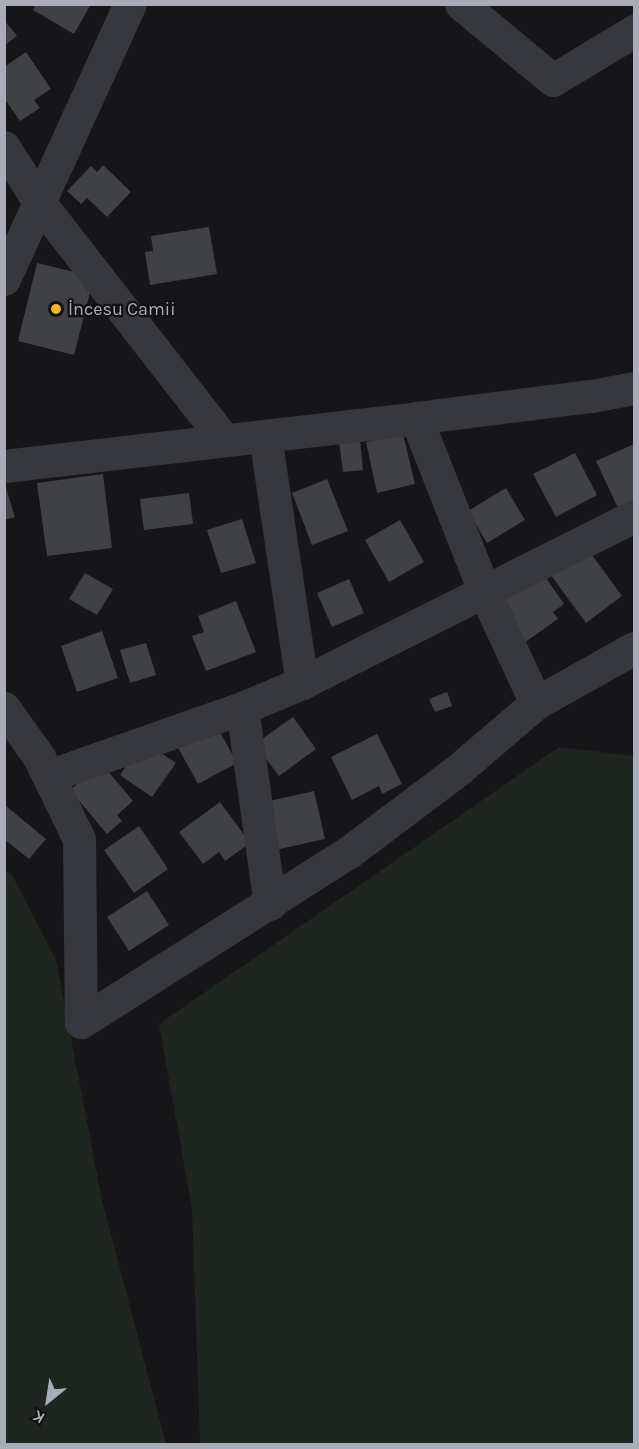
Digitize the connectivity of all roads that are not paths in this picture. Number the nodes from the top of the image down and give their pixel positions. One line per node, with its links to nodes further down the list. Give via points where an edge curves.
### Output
1 (130, 4): 5 (street)
2 (462, 4): 3 (street, via 553,80)
3 (634, 31)
4 (4, 147): 5 (street)
5 (39, 202): 6 (street); 10 (street)
6 (4, 279)
7 (634, 388): 8 (street)
8 (416, 418): 9 (street); 13 (street)
9 (265, 435): 10 (street); 15 (street)
10 (224, 440): 11 (street)
11 (4, 466)
12 (634, 516): 13 (street)
13 (484, 591): 15 (street); 16 (street)
14 (634, 648): 16 (street)
15 (302, 683): 18 (street)
16 (536, 703): 20 (street, via 441,783 349,852)
17 (4, 708): 19 (street)
18 (242, 708): 19 (street); 20 (street)
19 (48, 776): 20 (street, via 79,838 81,1022)
20 (270, 904)

